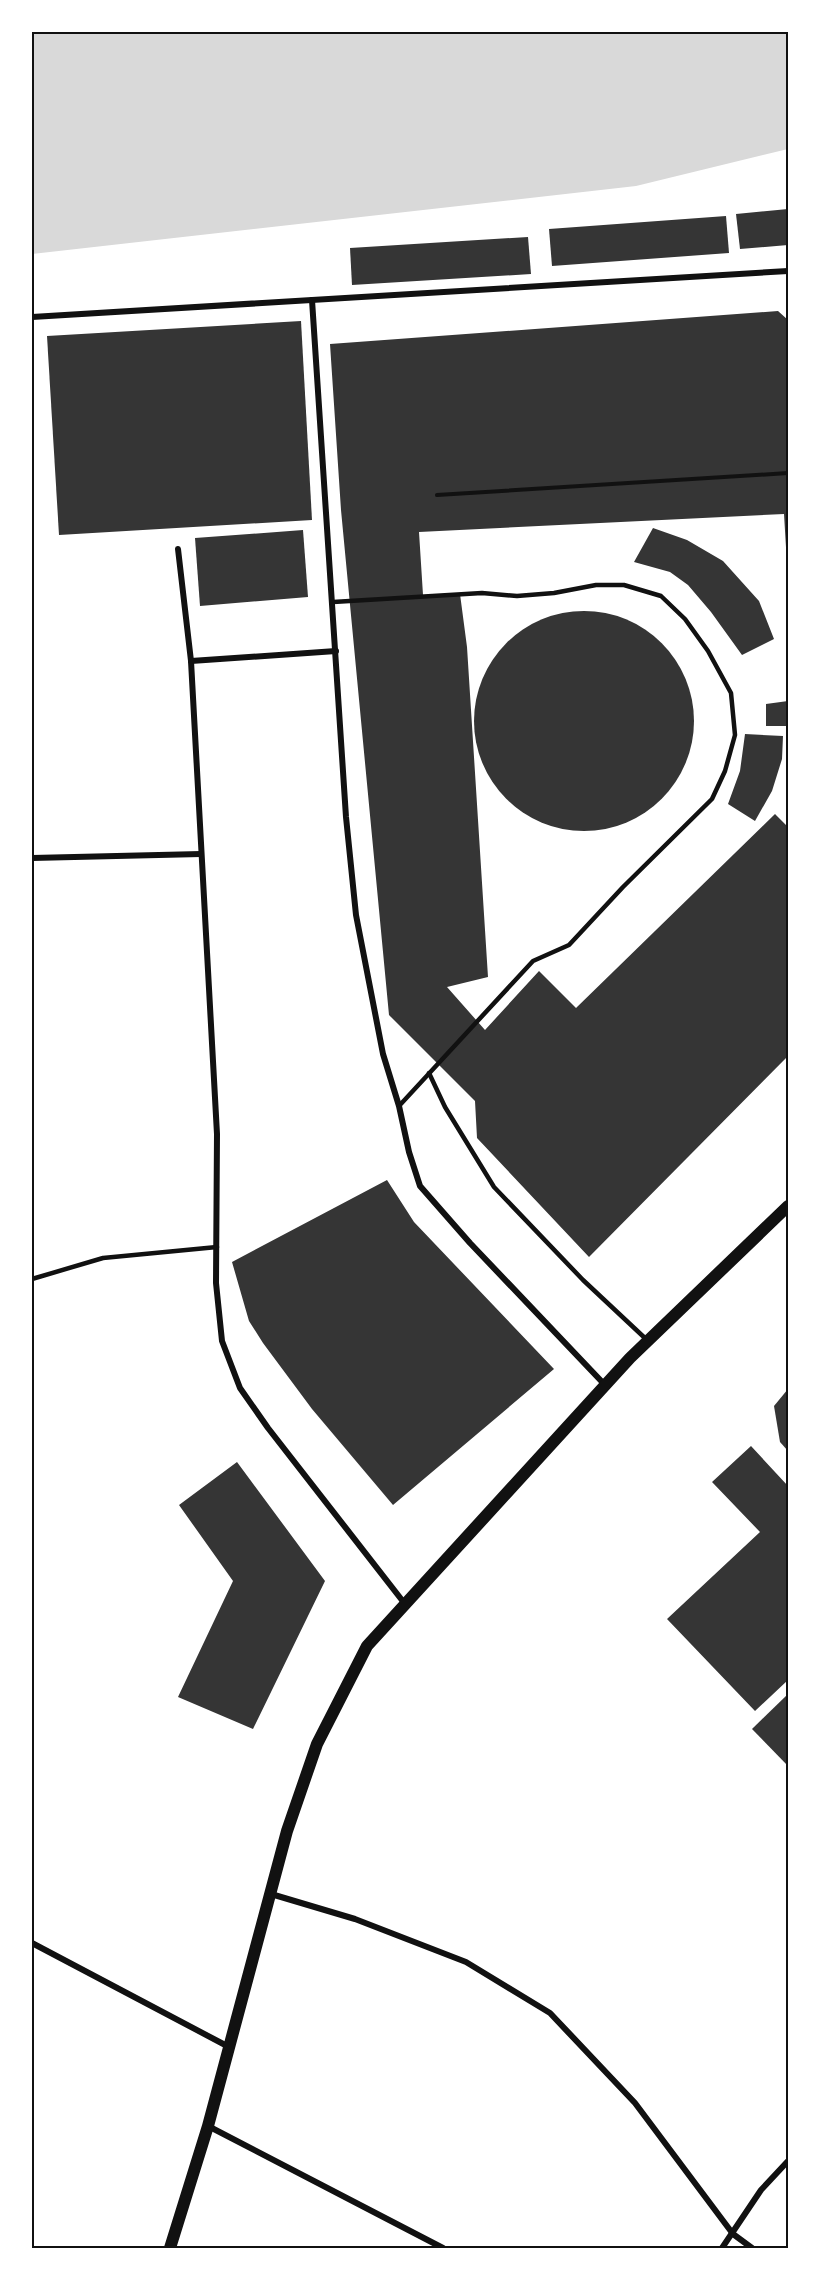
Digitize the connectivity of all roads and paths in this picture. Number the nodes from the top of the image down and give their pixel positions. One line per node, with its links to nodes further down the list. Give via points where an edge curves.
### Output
1 (789, 271): 2 (street)
2 (312, 300): 3 (street); 7 (street)
3 (32, 317)
4 (789, 473): 5 (path)
5 (436, 495)
6 (178, 549): 9 (street)
7 (333, 602): 8 (street); 12 (lane, via 482,593 517,596 624,585 661,596 685,619 731,693 735,735 712,799 569,945 533,961)
8 (336, 651): 9 (street); 13 (street, via 356,915 383,1054)
9 (191, 661): 10 (street)
10 (201, 854): 11 (street); 15 (street, via 217,1134)
11 (32, 858)
12 (429, 1073): 13 (lane); 17 (lane, via 494,1187)
13 (399, 1106): 18 (street, via 420,1186)
14 (789, 1206): 17 (main road)
15 (217, 1247): 16 (lane, via 104,1258); 19 (street, via 222,1341 240,1388)
16 (32, 1279)
17 (648, 1341): 18 (main road)
18 (605, 1385): 19 (main road)
19 (405, 1604): 20 (main road, via 368,1647 317,1744)
20 (270, 1894): 22 (main road); 25 (street, via 355,1919 466,1962 550,2013 635,2103)
21 (32, 1943): 22 (street)
22 (229, 2048): 23 (main road)
23 (208, 2126): 26 (main road); 27 (street)
24 (789, 2161): 25 (street, via 761,2190)
25 (733, 2234): 28 (street); 29 (street)
26 (170, 2248)
27 (443, 2248)
28 (722, 2248)
29 (752, 2248)

